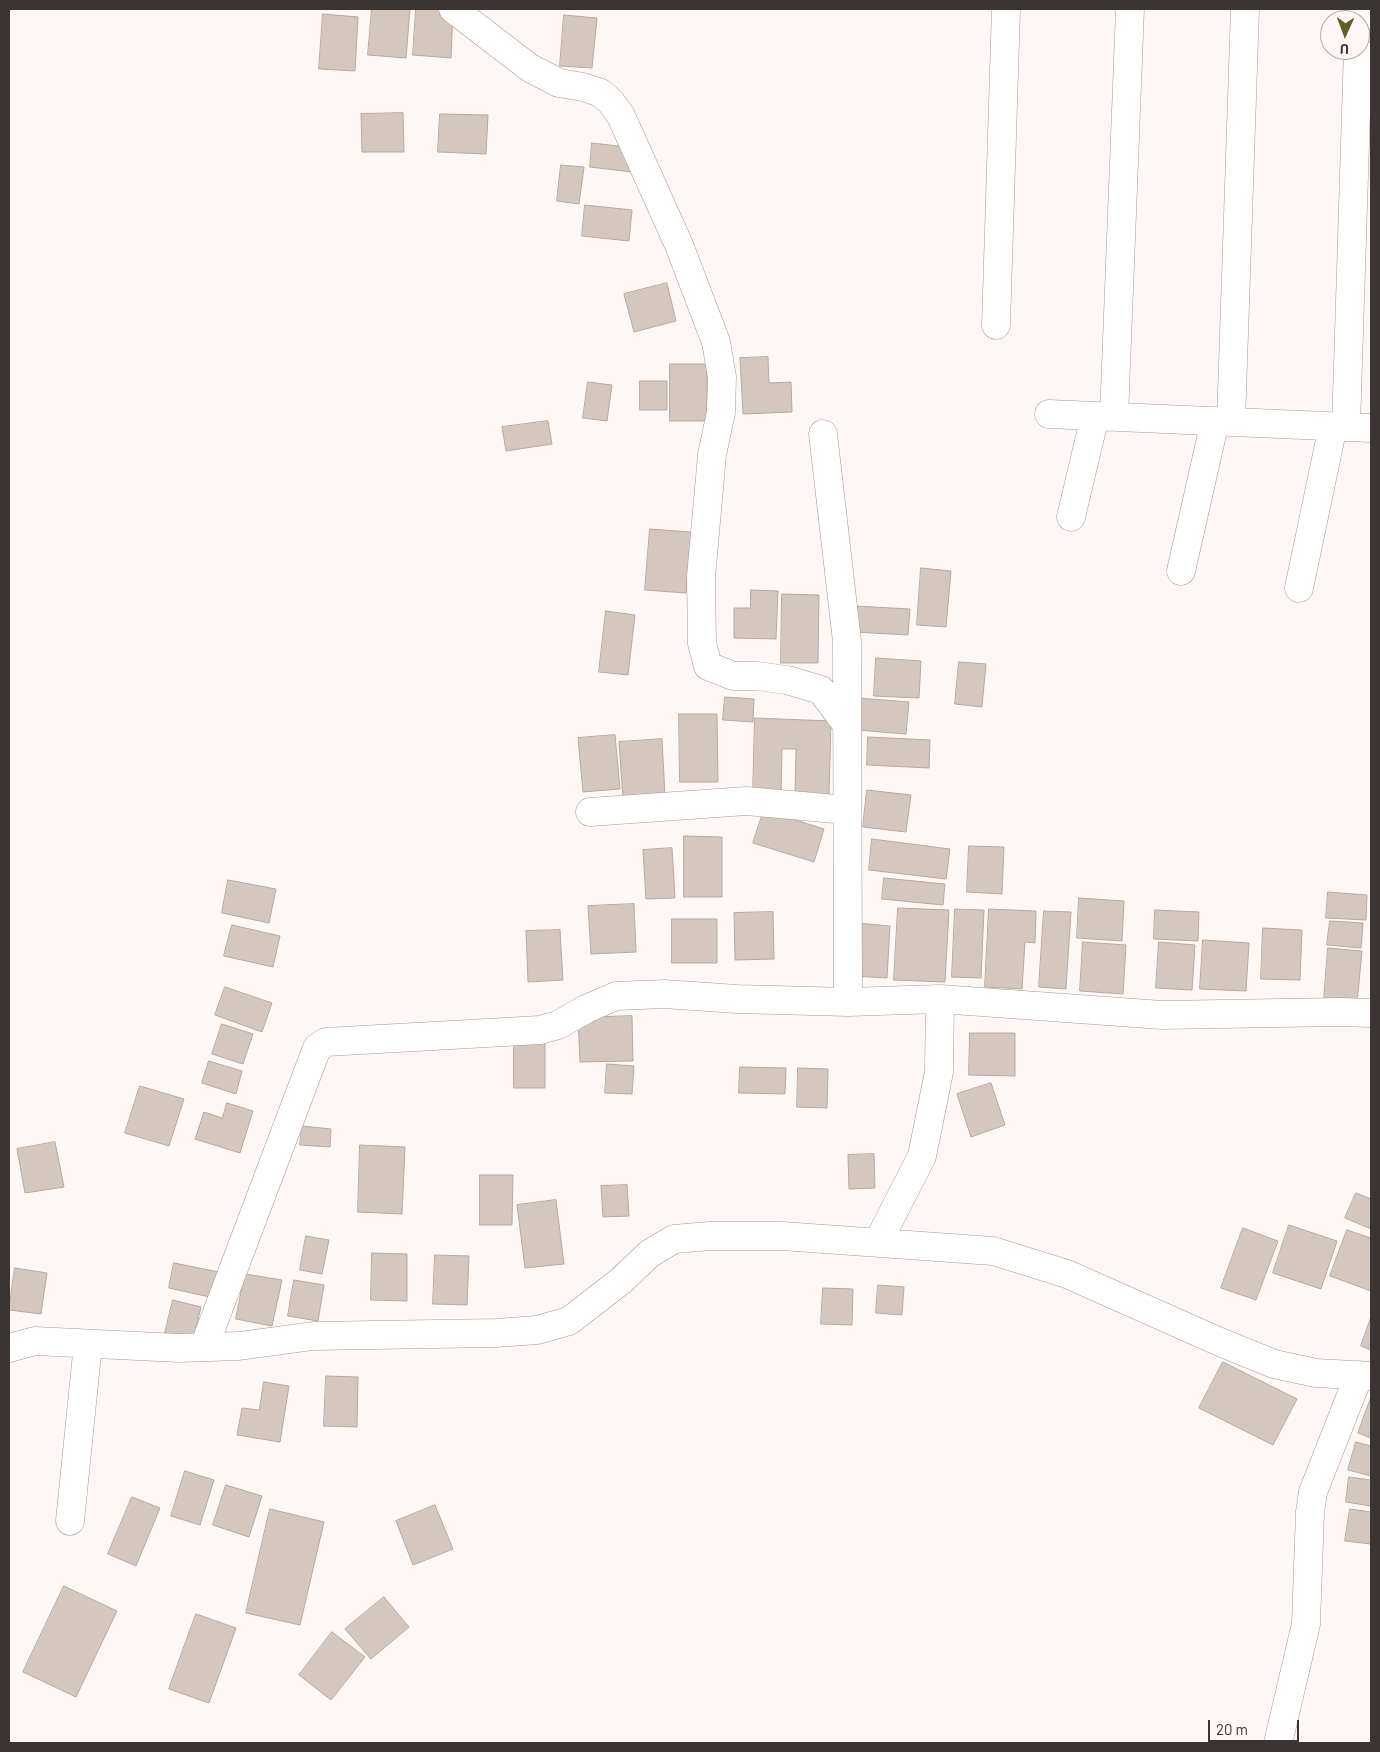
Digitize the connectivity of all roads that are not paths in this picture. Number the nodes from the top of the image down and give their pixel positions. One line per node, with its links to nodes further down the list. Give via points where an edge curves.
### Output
1 (453, 9): 15 (street, via 530,68 559,83 601,93 621,116 679,245 716,342 722,377 721,412 712,456 701,578 702,643 708,666 732,676 787,680 821,690)
2 (1006, 9): 6 (street)
3 (1130, 9): 8 (street)
4 (1245, 9): 9 (street)
5 (1358, 60): 10 (street)
6 (996, 325)
7 (1049, 414): 8 (street)
8 (1105, 417): 9 (street); 12 (street)
9 (1223, 421): 10 (street); 13 (street)
10 (1350, 427): 14 (street)
11 (823, 434): 15 (street, via 847,642)
12 (1071, 517)
13 (1181, 571)
14 (1299, 588)
15 (847, 725): 16 (street)
16 (847, 810): 17 (street, via 746,801); 19 (street)
17 (590, 812)
18 (940, 999): 19 (street); 20 (street, via 1162,1015); 21 (street, via 939,1072 922,1156)
19 (848, 1002): 23 (street, via 636,994 616,996 558,1025 540,1030 326,1042 317,1048)
20 (1371, 1014)
21 (878, 1242): 23 (street, via 782,1236 674,1239 649,1254 622,1280 569,1321 537,1330 313,1336 239,1346); 25 (street, via 993,1252 1067,1274 1274,1364 1316,1372)
22 (88, 1344): 23 (street); 24 (street, via 36,1341); 26 (street)
23 (204, 1347)
24 (9, 1348)
25 (1365, 1375): 27 (street, via 1313,1492 1306,1624)
26 (70, 1521)
27 (1278, 1743)

